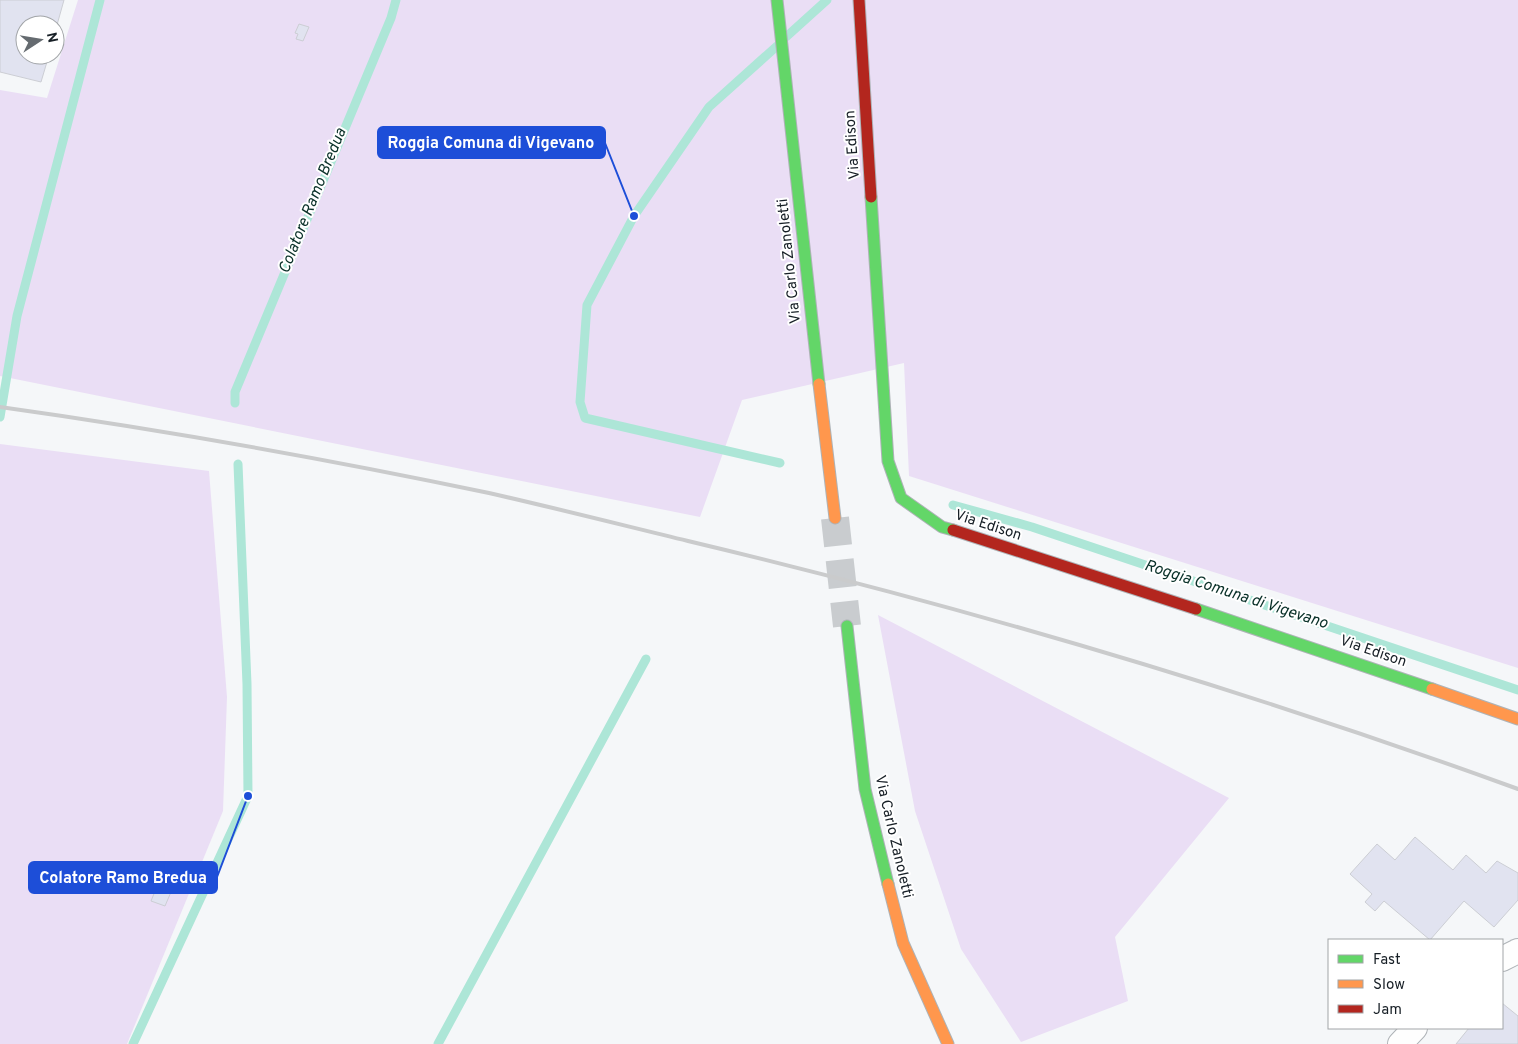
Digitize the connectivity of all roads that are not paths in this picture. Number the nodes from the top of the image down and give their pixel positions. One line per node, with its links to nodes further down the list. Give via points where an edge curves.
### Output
1 (777, 0): 3 (street, Via Carlo Zanoletti)
2 (859, 0): 5 (street, Via Edison, via 888,461 902,498 942,527 1282,637)
3 (835, 518)
4 (847, 626): 9 (street, Via Carlo Zanoletti, via 865,790 880,855 903,943)
5 (1518, 719)
6 (1518, 951): 7 (street)
7 (1503, 958)
8 (1414, 1029): 10 (street)
9 (948, 1044)
10 (1400, 1044)

